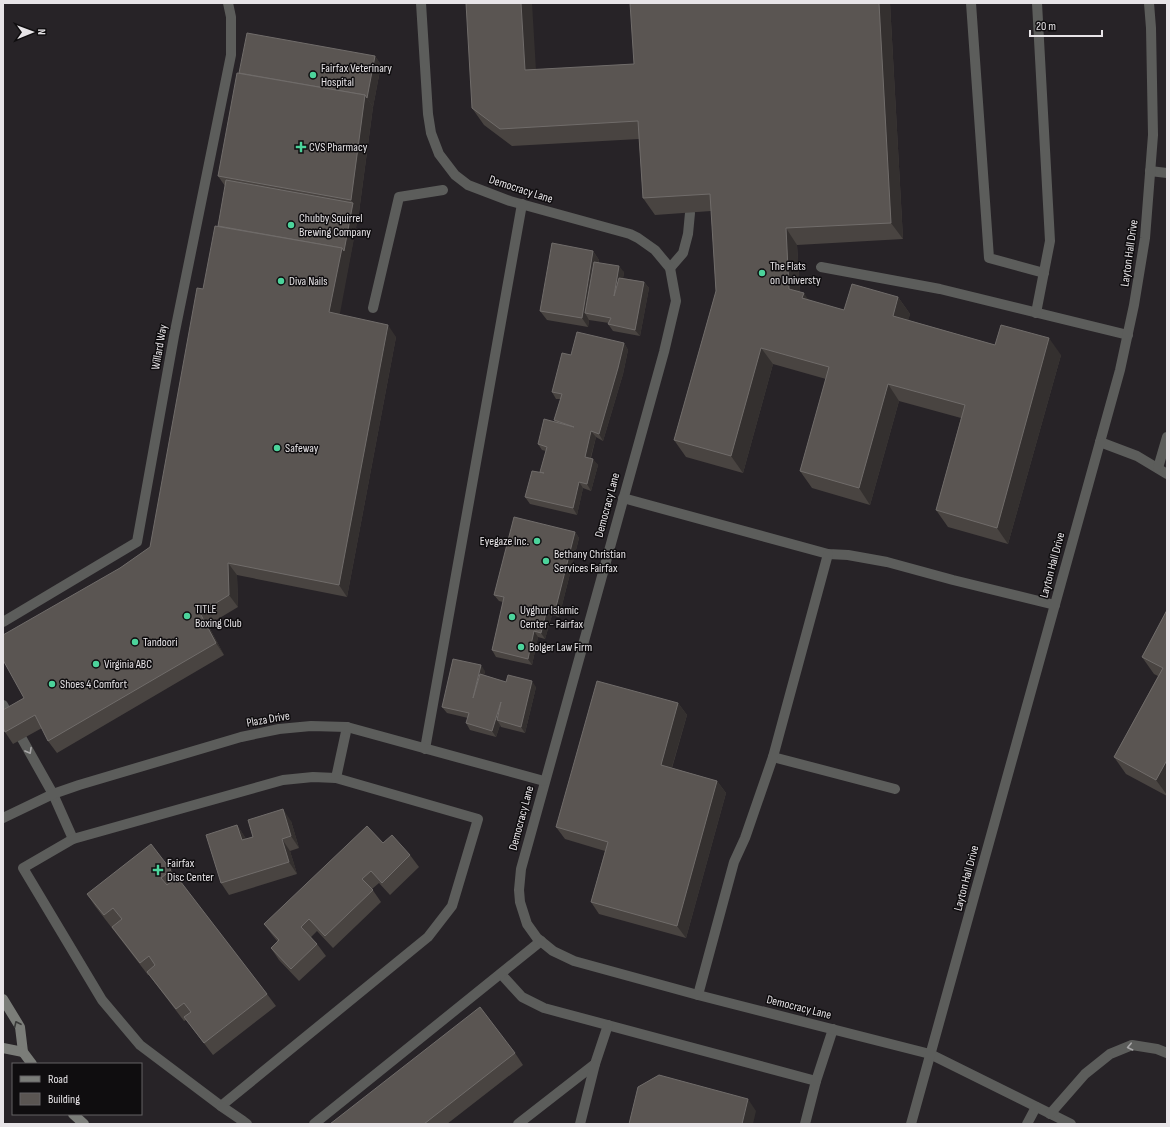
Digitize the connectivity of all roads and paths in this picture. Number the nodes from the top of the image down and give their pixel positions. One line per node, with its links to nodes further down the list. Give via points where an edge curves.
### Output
1 (228, 3): 23 (street, Willard Way, via 231,17 231,55 174,336 137,542)
2 (421, 3): 9 (street, Democracy Lane, via 428,114 431,133 439,154 455,175 468,185)
3 (971, 3): 13 (street, via 988,258)
4 (1037, 3): 13 (street, via 1050,241)
5 (1149, 3): 6 (street, Layton Hall Drive, via 1152,28 1153,136)
6 (1150, 171): 7 (street); 16 (street, Layton Hall Drive, via 1145,238)
7 (1167, 173)
8 (443, 190): 14 (street, via 399,197)
9 (522, 204): 12 (street, Democracy Lane, via 634,236 655,250); 26 (street)
10 (690, 213): 12 (street, via 683,253)
11 (821, 267): 15 (street)
12 (670, 268): 20 (street, Democracy Lane, via 676,301)
13 (1044, 273): 15 (street)
14 (373, 308)
15 (1036, 312): 16 (street)
16 (1128, 335): 18 (street, Layton Hall Drive)
17 (1167, 437): 19 (street)
18 (1100, 442): 19 (street, via 1137,456); 22 (street, Layton Hall Drive)
19 (1162, 471)
20 (623, 498): 21 (street); 29 (street, Democracy Lane)
21 (828, 554): 22 (street, via 887,562); 27 (street)
22 (1055, 605): 43 (street, Layton Hall Drive)
23 (3, 622)
24 (3, 705): 31 (street, one-way to 31)
25 (347, 727): 26 (street, Plaza Drive); 28 (street); 31 (street, Plaza Drive, via 311,726 278,729)
26 (425, 749): 29 (street, Plaza Drive)
27 (773, 757): 30 (street); 36 (street, via 734,862)
28 (336, 778): 33 (street, via 283,780); 47 (street, via 478,819 452,906 428,937)
29 (544, 781): 34 (street, Democracy Lane, via 521,869 519,890 527,924)
30 (894, 789)
31 (53, 794): 32 (street, Plaza Drive); 33 (street)
32 (3, 818)
33 (73, 839): 47 (street, via 23,868 102,1000 140,1045)
34 (541, 941): 35 (street); 36 (street, Democracy Lane, via 553,951 574,961)
35 (501, 974): 38 (street, via 522,997 544,1008); 53 (street)
36 (698, 995): 39 (street, Democracy Lane)
37 (3, 999): 41 (main road, one-way to 37, via 20,1027)
38 (608, 1025): 45 (street); 46 (street)
39 (833, 1029): 43 (street, Democracy Lane); 46 (street)
40 (3, 1048): 41 (main road)
41 (23, 1052): 44 (main road)
42 (1167, 1053): 49 (street, one-way to 49, via 1132,1045 1110,1054 1085,1074)
43 (930, 1054): 48 (street, Democracy Lane); 57 (street, Layton Hall Drive)
44 (31, 1063)
45 (595, 1064): 54 (street); 55 (street)
46 (816, 1081): 56 (street)
47 (221, 1106): 52 (street)
48 (1036, 1107): 49 (street, Democracy Lane); 58 (street)
49 (1050, 1114): 59 (street, Democracy Lane)
50 (74, 1115): 51 (main road)
51 (84, 1124)
52 (246, 1124)
53 (314, 1124)
54 (518, 1124)
55 (580, 1124)
56 (805, 1124)
57 (911, 1124)
58 (1027, 1124)
59 (1071, 1124)

